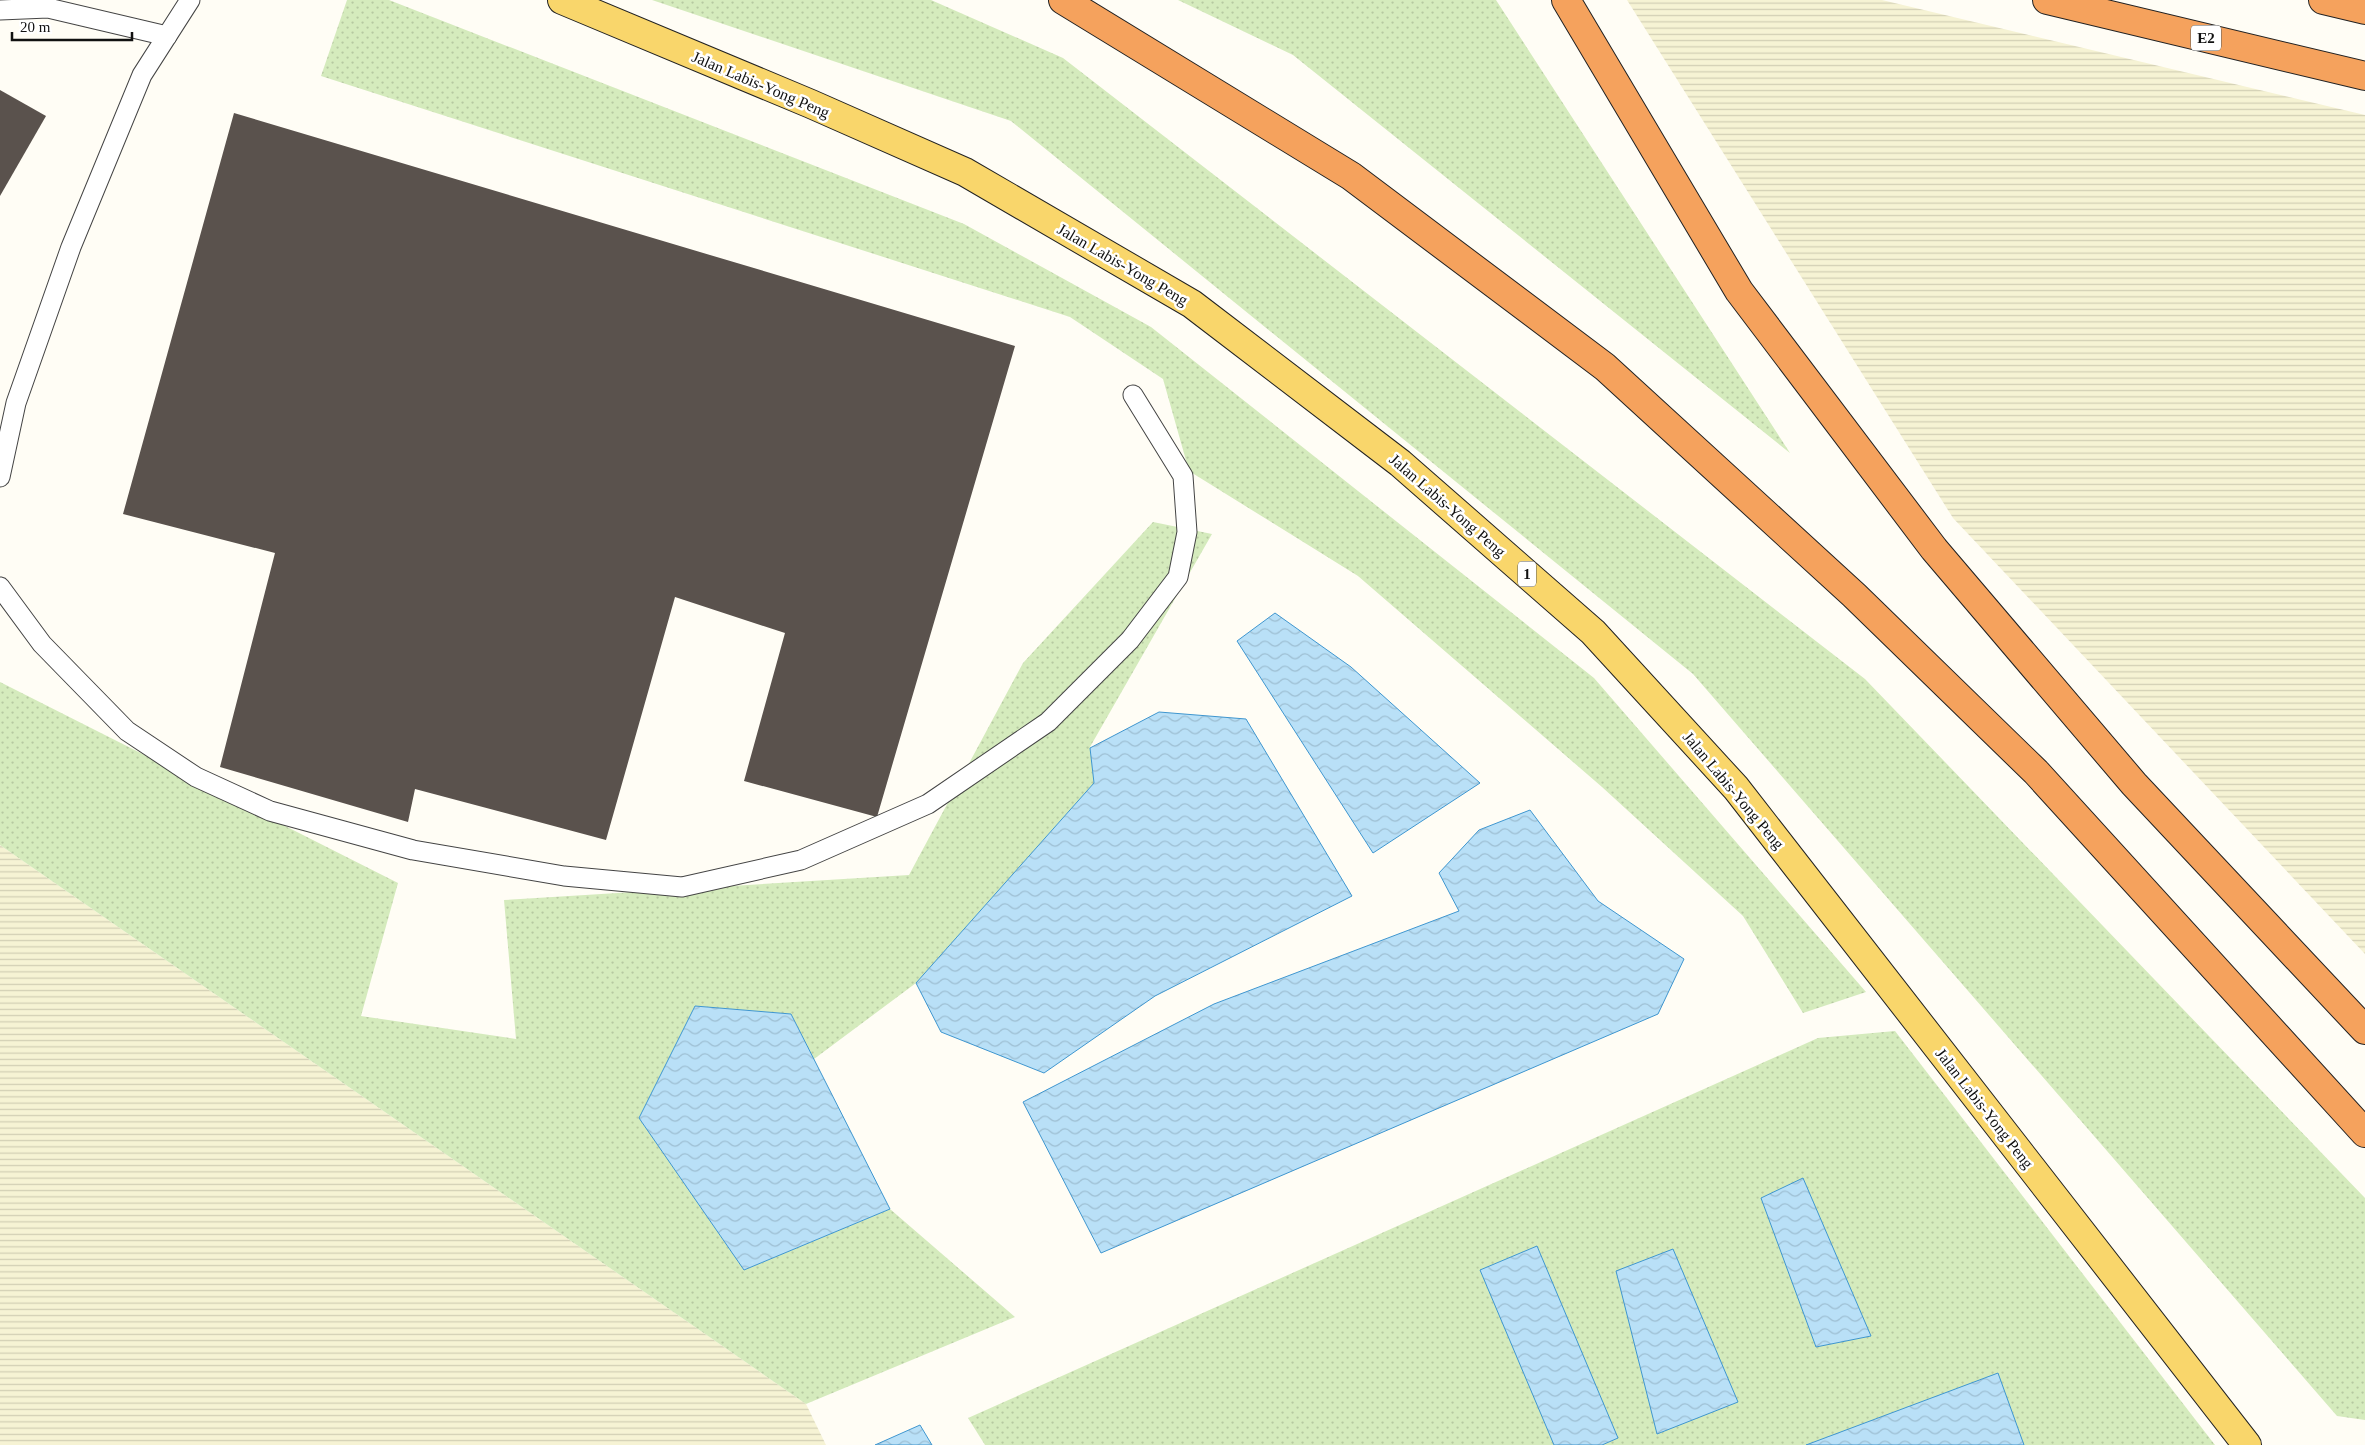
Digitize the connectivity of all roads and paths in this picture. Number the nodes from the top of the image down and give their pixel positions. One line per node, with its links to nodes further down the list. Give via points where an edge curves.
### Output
1 (190, 0): 9 (lane)
2 (562, 0): 16 (main road, Jalan Labis-Yong Peng / 1, via 965,172 1192,304 1400,463 1593,632 1736,788)
3 (1063, 0): 15 (highway, via 1351,176 1605,367 1854,595 2036,772)
4 (1566, 0): 14 (highway, via 1739,292 1934,549 2134,784)
5 (2047, 0): 10 (highway, E2)
6 (2323, 0): 8 (highway)
7 (0, 10): 9 (lane, via 48,8)
8 (2365, 10)
9 (167, 36): 12 (lane, via 142,75 71,247 16,403)
10 (2365, 76)
11 (1133, 395): 13 (lane, via 1183,476 1186,532 1178,578 1130,640 1048,722 928,804 800,860 682,887 564,876 413,850 270,811 196,777 127,731 42,644)
12 (1, 464)
13 (0, 587)
14 (2365, 1030)
15 (2365, 1133)
16 (2247, 1445)

